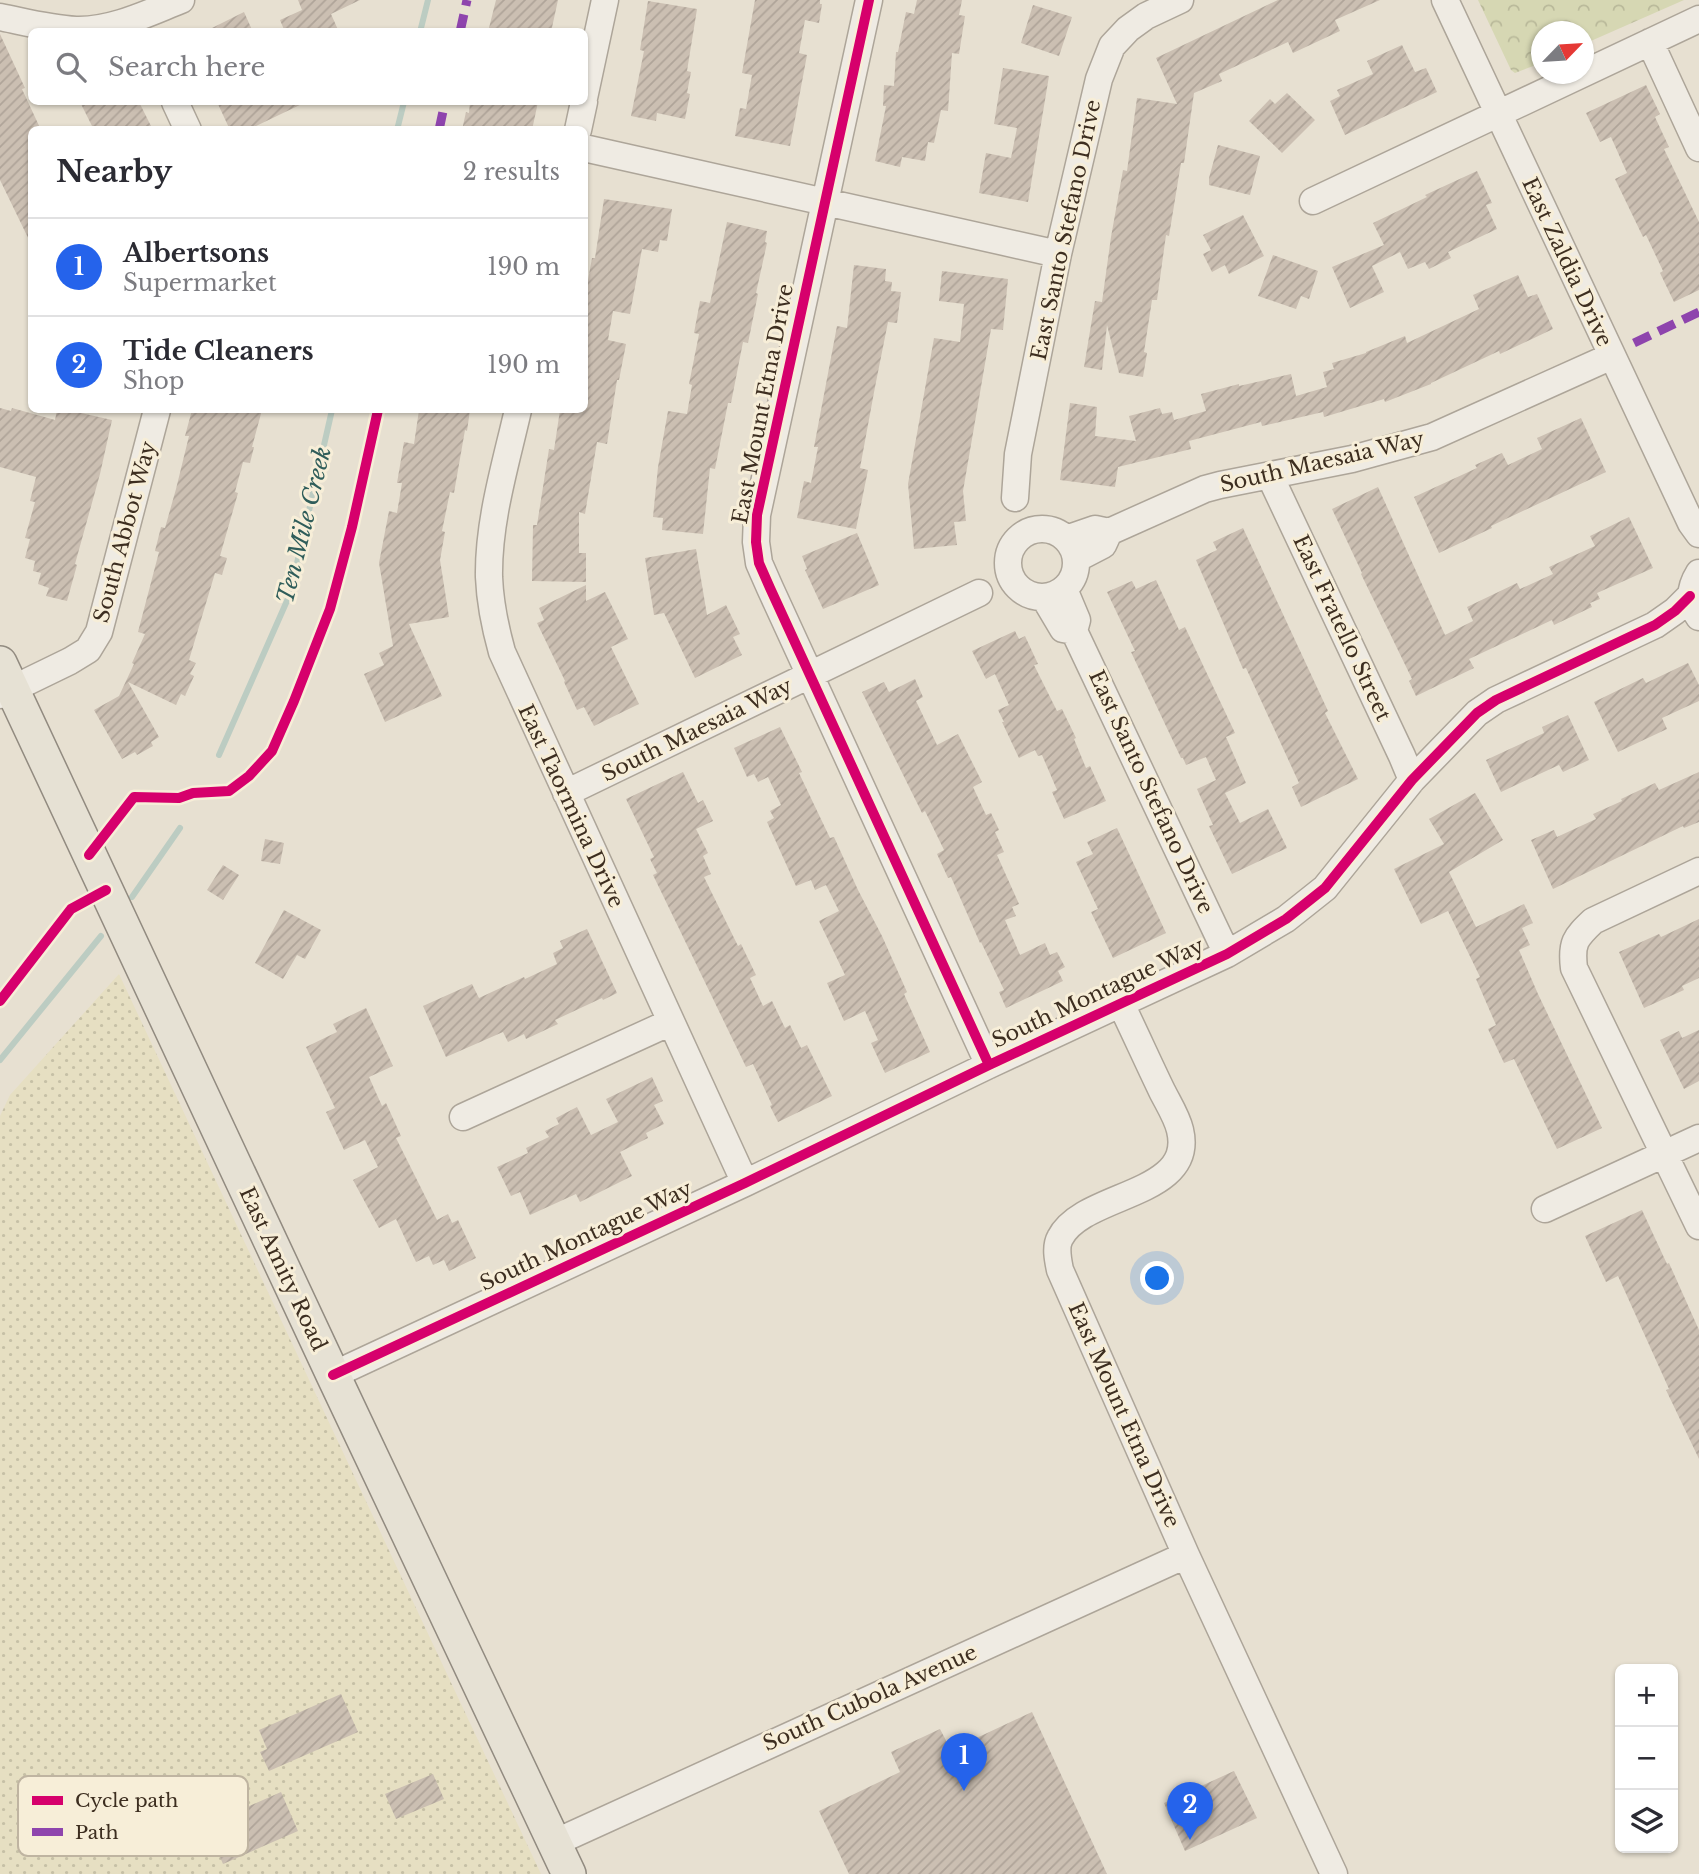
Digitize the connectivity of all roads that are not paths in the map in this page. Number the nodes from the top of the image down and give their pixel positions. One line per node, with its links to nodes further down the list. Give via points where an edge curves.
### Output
1 (181, 0): 8 (street)
2 (605, 0): 12 (street)
3 (869, 0): 21 (street, East Mount Etna Drive)
4 (1180, 0): 22 (street, East Santo Stefano Drive, via 1146,16 1112,46 1099,79)
5 (1445, 0): 15 (street, East Zaldia Drive)
6 (0, 17): 9 (street)
7 (1699, 19): 11 (street)
8 (139, 25): 10 (street)
9 (63, 28)
10 (108, 28)
11 (1650, 42): 15 (street); 18 (street)
12 (588, 80)
13 (176, 105): 16 (street)
14 (583, 105): 17 (street)
15 (1498, 114): 20 (street); 23 (street, East Zaldia Drive)
16 (186, 126)
17 (579, 126)
18 (1699, 148)
19 (588, 149): 21 (street)
20 (1313, 201)
21 (824, 202): 22 (street); 35 (street, East Mount Etna Drive, via 757,515 756,542 759,563)
22 (1058, 254): 27 (street, East Santo Stefano Drive, via 1018,454)
23 (1612, 356): 26 (street, South Maesaia Way, via 1432,437); 28 (street, East Zaldia Drive)
24 (156, 413): 36 (street, South Abbot Way, via 99,632 88,650 70,661)
25 (517, 413): 38 (street, East Taormina Drive, via 494,520 490,598 502,652)
26 (1270, 476): 29 (street, South Maesaia Way, via 1205,489 1109,532 1103,545); 37 (street, East Fratello Street)
27 (1015, 498): 29 (street); 30 (street, East Santo Stefano Drive, via 1006,509)
28 (1695, 528): 31 (street, East Zaldia Drive)
29 (1063, 542): 30 (street, via 1036,529 1025,533); 32 (street, via 1075,570 1072,580)
30 (1012, 551): 32 (street, via 1009,572 1014,583); 33 (street, South Maesaia Way, via 981,581)
31 (1699, 567)
32 (1043, 592): 33 (street, South Maesaia Way, via 989,598); 40 (street, East Santo Stefano Drive, via 1063,628 1074,631)
33 (979, 593): 35 (street, South Maesaia Way)
34 (1697, 601): 37 (street, South Montague Way, via 1496,700)
35 (810, 676): 38 (street, South Maesaia Way); 43 (street, East Mount Etna Drive)
36 (4, 682): 50 (main road, East Amity Road)
37 (1412, 780): 40 (street, South Montague Way, via 1325,888 1286,919)
38 (566, 793): 42 (street, East Taormina Drive)
39 (1699, 871): 46 (street, via 1593,921 1579,934 1572,950 1574,968)
40 (1227, 954): 41 (street, South Montague Way)
41 (1121, 1004): 43 (street, South Montague Way); 51 (street, East Mount Etna Drive, via 1180,1129 1181,1154 1156,1181 1079,1217 1058,1241 1058,1255 1060,1270)
42 (671, 1022): 44 (street); 47 (street, East Taormina Drive)
43 (989, 1065): 47 (street, South Montague Way)
44 (463, 1117)
45 (1699, 1138): 46 (street)
46 (1664, 1154): 48 (street); 49 (street)
47 (745, 1183): 50 (street, South Montague Way)
48 (1545, 1209)
49 (1699, 1226)
50 (333, 1375): 52 (main road, East Amity Road)
51 (1186, 1555): 52 (street, South Cubola Avenue); 54 (street, East Mount Etna Drive)
52 (554, 1843): 53 (main road, East Amity Road)
53 (569, 1874)
54 (1334, 1874)

